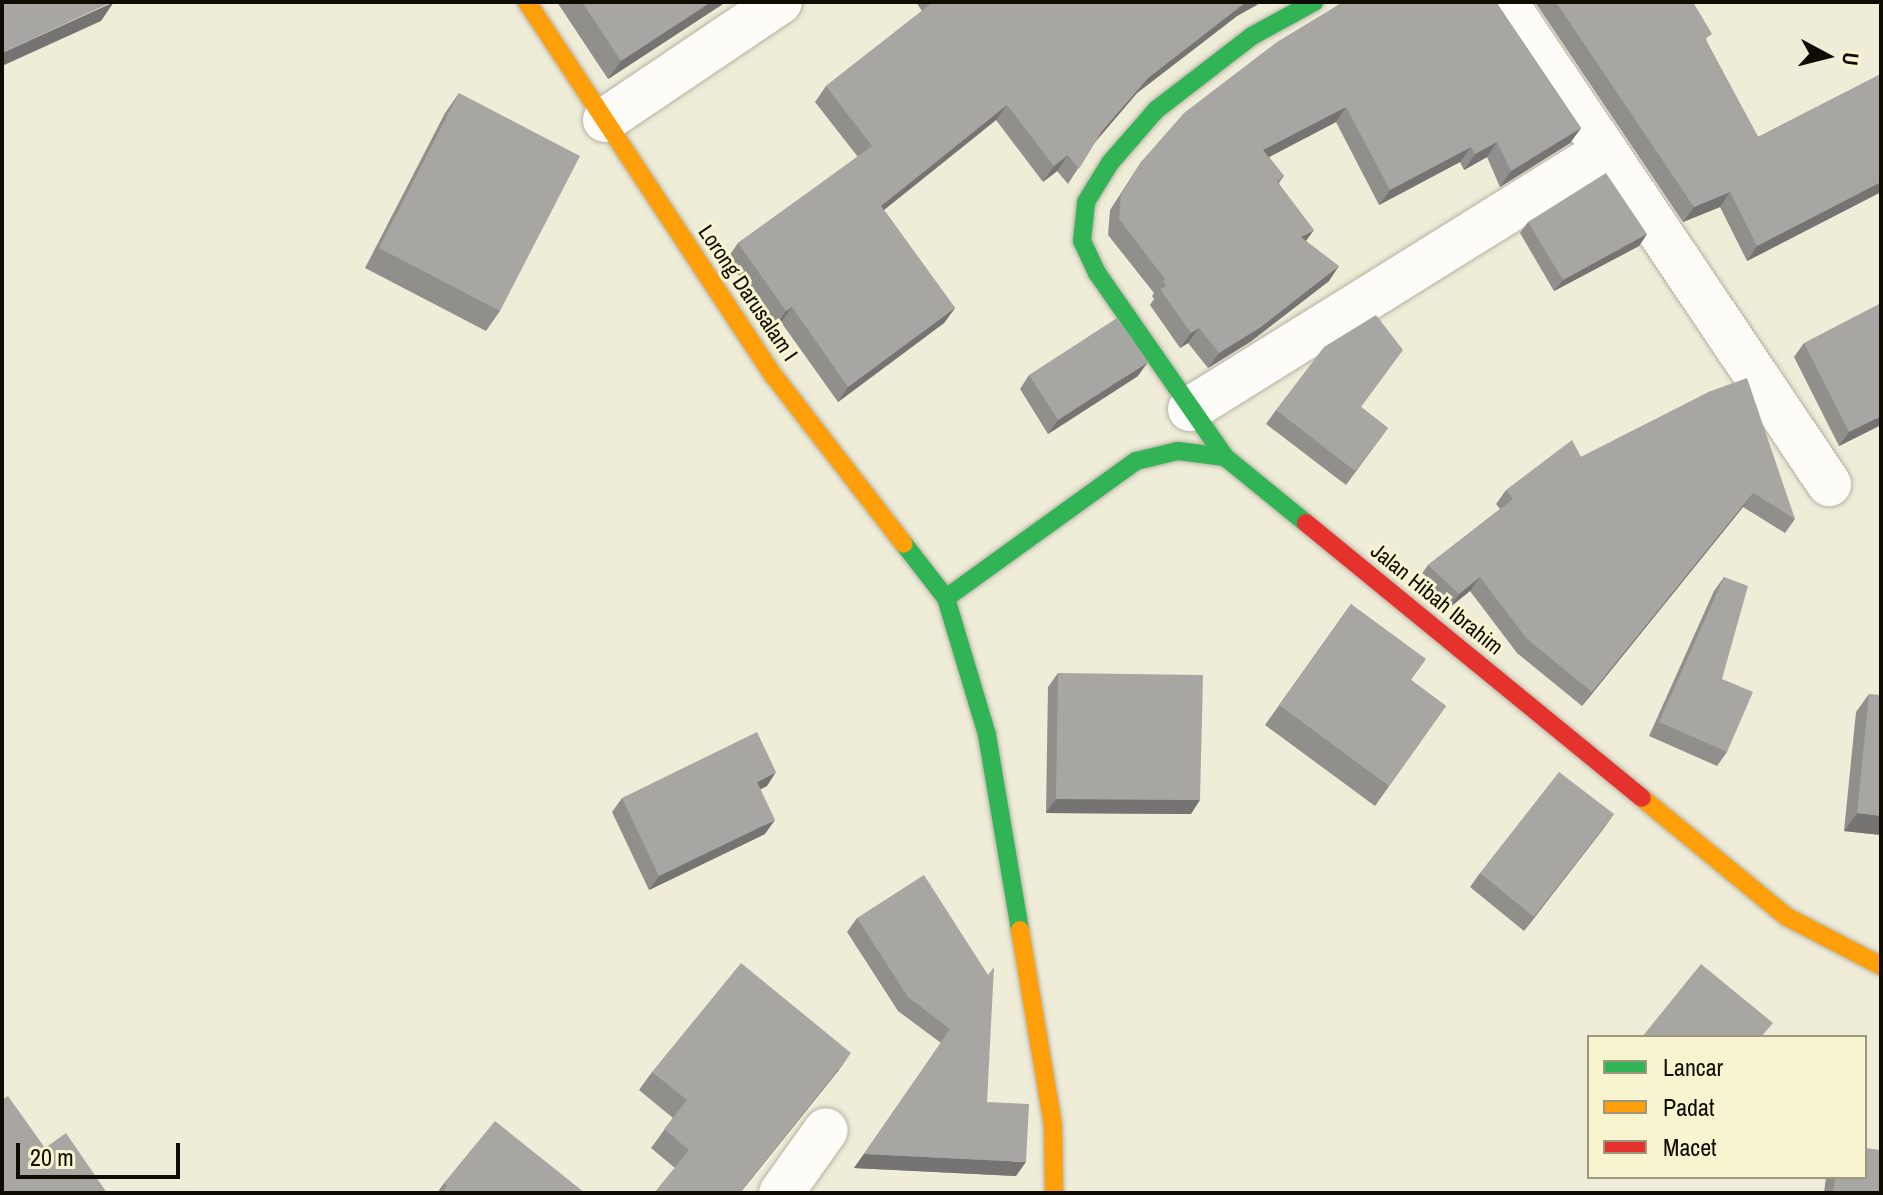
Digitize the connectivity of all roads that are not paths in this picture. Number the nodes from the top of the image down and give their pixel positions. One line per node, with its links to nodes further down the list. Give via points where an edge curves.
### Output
1 (527, 2): 5 (street, Lorong Darusalam I)
2 (780, 2): 5 (street)
3 (1314, 2): 7 (street, Jalan Hibah Ibrahim, via 1252,36 1156,110 1110,163 1086,202 1082,241 1097,273)
4 (1505, 2): 6 (street)
5 (605, 120): 10 (street, Lorong Darusalam I, via 774,376)
6 (1605, 151): 7 (street); 9 (street)
7 (1190, 409): 8 (street, Jalan Hibah Ibrahim)
8 (1225, 457): 10 (street, via 1178,451 1136,461); 11 (street, Jalan Hibah Ibrahim, via 1787,917)
9 (1829, 484)
10 (946, 598): 14 (street, via 987,735 1053,1126)
11 (1881, 966)
12 (826, 1130): 13 (street)
13 (781, 1193)
14 (1054, 1193)

